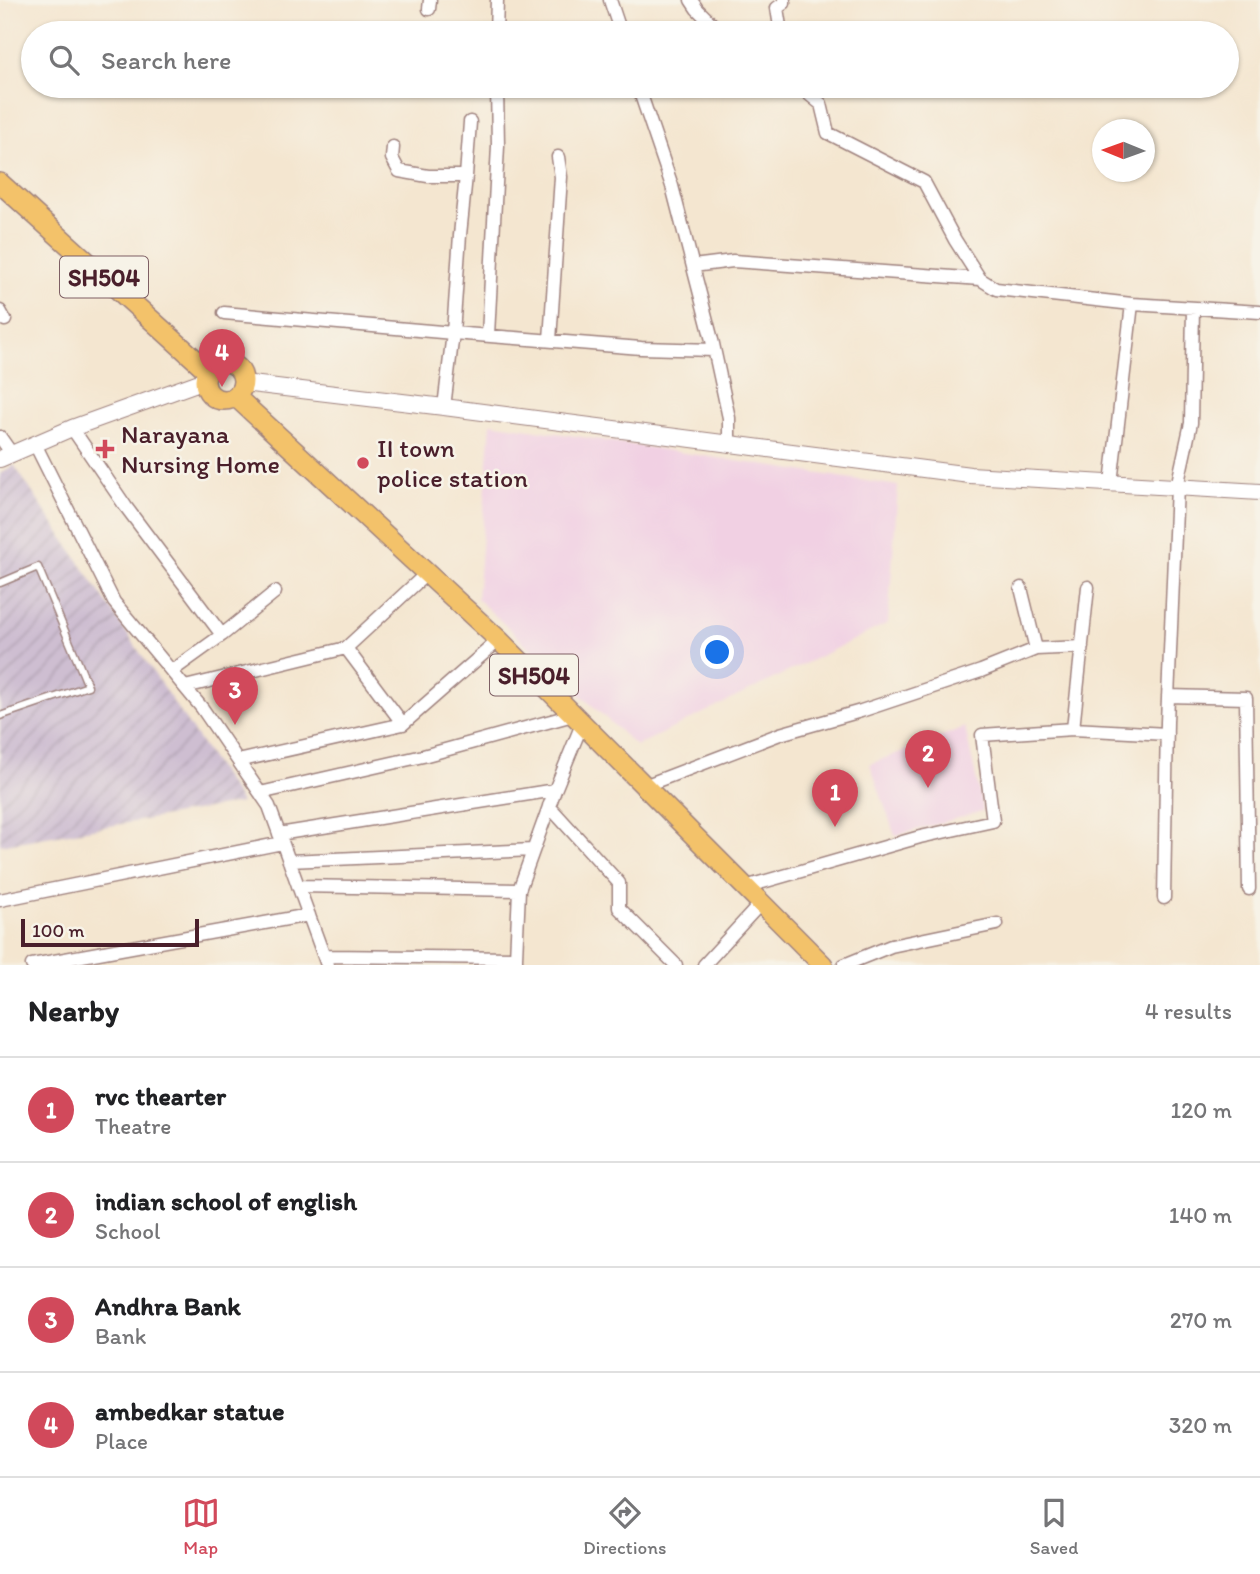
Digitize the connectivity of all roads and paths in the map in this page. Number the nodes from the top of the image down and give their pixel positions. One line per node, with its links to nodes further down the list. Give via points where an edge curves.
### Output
1 (497, 0): 5 (street)
2 (610, 0): 6 (street)
3 (691, 0): 7 (street)
4 (784, 0): 8 (street, via 777,8)
5 (496, 21)
6 (617, 21)
7 (709, 21)
8 (780, 21)
9 (497, 98): 24 (street)
10 (642, 98): 17 (street)
11 (814, 98): 18 (street, via 821,104 828,133 924,182)
12 (470, 122): 15 (street)
13 (393, 146): 15 (street, via 392,158 399,171)
14 (558, 157): 25 (street, via 561,177)
15 (466, 176): 23 (street)
16 (0, 183): 27 (main road, SH504)
17 (693, 266): 18 (street, via 733,261); 26 (street)
18 (980, 279): 19 (street, via 996,289)
19 (1132, 304): 20 (street); 35 (street)
20 (1193, 308): 21 (street); 36 (street, via 1191,423)
21 (1260, 312)
22 (224, 313): 23 (street)
23 (453, 332): 24 (street); 29 (street)
24 (488, 335): 25 (street)
25 (550, 340): 26 (street)
26 (714, 350): 33 (street, via 729,418)
27 (207, 376): 28 (main road, SH504, via 208,390 215,397 226,400); 28 (main road, SH504, via 216,363 233,364 241,372); 30 (street)
28 (239, 389): 29 (street); 38 (main road, SH504)
29 (444, 407): 33 (street)
30 (72, 428): 32 (street); 43 (street)
31 (0, 437): 34 (street)
32 (35, 444): 34 (street); 48 (street, via 114,602)
33 (729, 444): 35 (street, via 970,475)
34 (6, 456)
35 (1111, 483): 36 (street)
36 (1177, 487): 37 (street); 50 (street)
37 (1260, 492)
38 (426, 574): 44 (main road, SH504); 46 (street)
39 (0, 583): 52 (lane, via 38,567 88,686)
40 (1088, 587): 45 (street)
41 (1021, 588): 47 (street)
42 (275, 592): 43 (street)
43 (222, 635): 48 (street)
44 (499, 640): 53 (main road, SH504); 54 (street)
45 (1082, 647): 47 (street); 55 (street)
46 (346, 648): 49 (street); 54 (street)
47 (1036, 649): 59 (street, via 912,694 780,734)
48 (172, 671): 49 (street)
49 (185, 687): 57 (street)
50 (1168, 696): 51 (street, via 1247,698); 56 (street)
51 (1253, 713): 58 (street)
52 (0, 716)
53 (578, 720): 59 (main road, SH504); 60 (street); 61 (street)
54 (403, 724): 57 (street)
55 (1073, 729): 56 (street); 67 (street, via 982,736 993,821)
56 (1167, 734): 70 (street)
57 (238, 761): 61 (street)
58 (1254, 780): 68 (street)
59 (644, 786): 67 (main road, SH504)
60 (555, 790): 62 (street); 63 (street)
61 (260, 793): 63 (street)
62 (549, 806): 64 (street); 78 (street, via 619,883 619,908)
63 (281, 838): 65 (street); 71 (street)
64 (533, 850): 65 (street); 69 (street)
65 (289, 861): 66 (street)
66 (298, 886): 69 (street); 73 (street)
67 (745, 887): 72 (main road, SH504)
68 (1249, 889)
69 (519, 890): 76 (street)
70 (1164, 898)
71 (0, 900)
72 (761, 904): 79 (street); 80 (main road, SH504)
73 (309, 915): 75 (street); 77 (street)
74 (997, 924): 81 (street, via 891,946)
75 (325, 961): 76 (street)
76 (516, 961)
77 (32, 965)
78 (676, 965)
79 (704, 965)
80 (822, 965)
81 (844, 965)

